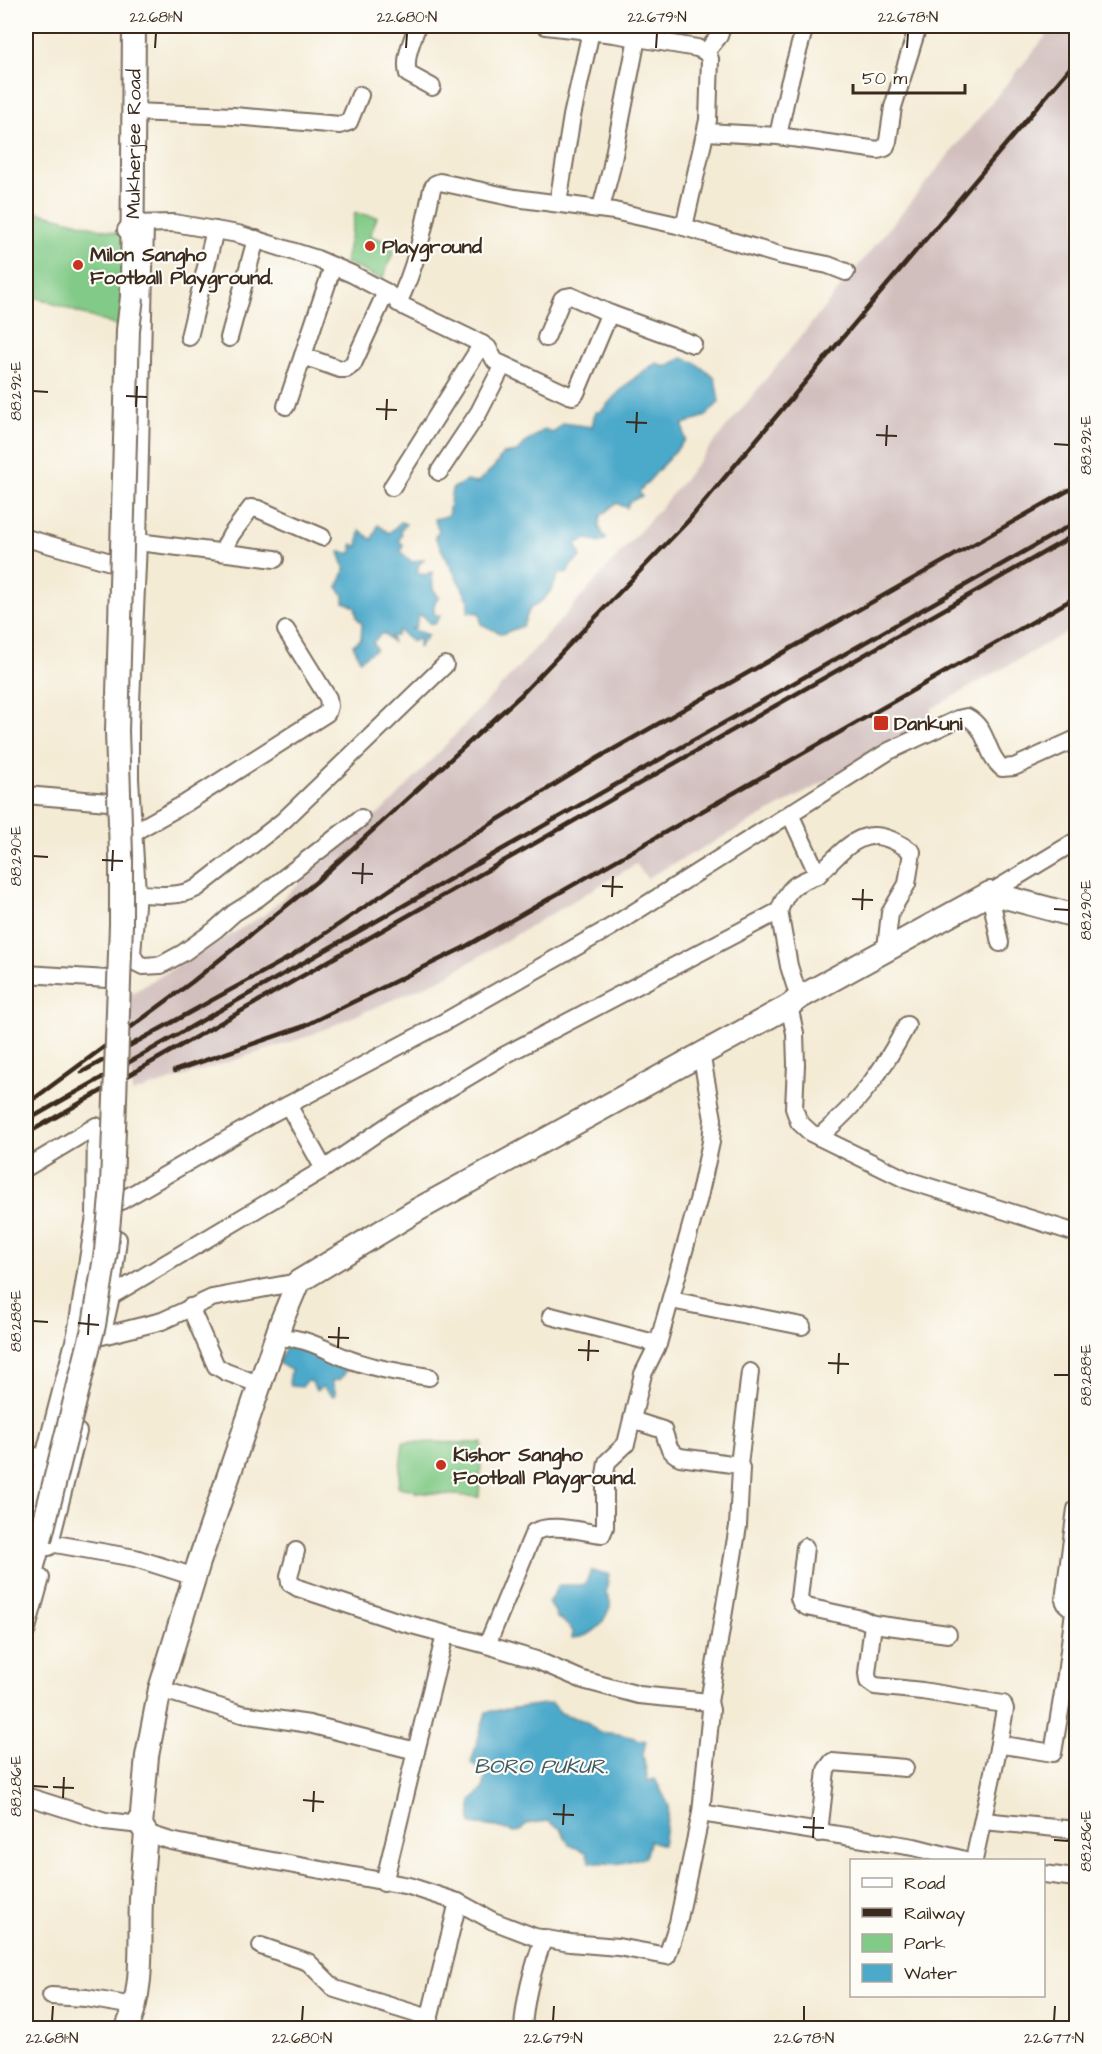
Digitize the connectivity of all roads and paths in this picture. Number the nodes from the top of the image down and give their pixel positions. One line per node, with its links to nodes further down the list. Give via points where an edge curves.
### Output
1 (134, 26): 13 (street, Mukherjee Road)
2 (417, 26): 11 (street, via 406,66 408,74)
3 (546, 26): 7 (street)
4 (722, 26): 10 (street)
5 (805, 26): 15 (street)
6 (918, 26): 15 (street, via 885,148)
7 (571, 27): 8 (street)
8 (591, 31): 9 (street); 16 (street)
9 (637, 38): 10 (street); 17 (street)
10 (706, 52): 14 (street, via 711,59)
11 (432, 87)
12 (360, 95): 13 (street, via 349,122 340,125)
13 (133, 112): 18 (street, Mukherjee Road)
14 (706, 132): 15 (street); 19 (street)
15 (778, 136)
16 (558, 203): 17 (street); 24 (street, via 435,184 410,278)
17 (601, 208): 19 (street)
18 (139, 224): 20 (street); 38 (street); 41 (street, via 127,228 124,238); 94 (street, Mukherjee Road, bridge, via 128,330 117,731 122,924 112,1186 94,1325)
19 (684, 227): 23 (street)
20 (215, 230): 21 (street); 26 (street)
21 (256, 239): 22 (street); 27 (street)
22 (333, 266): 24 (street); 31 (street)
23 (846, 272)
24 (392, 298): 29 (street); 31 (street, via 353,364 346,369)
25 (611, 314): 28 (street, via 566,297); 30 (street); 32 (street, via 573,396)
26 (189, 337)
27 (229, 338)
28 (546, 338)
29 (482, 344): 32 (street, via 495,361); 35 (street)
30 (693, 344)
31 (303, 356): 33 (street)
32 (504, 365): 34 (street)
33 (286, 406)
34 (440, 472)
35 (392, 487)
36 (322, 537): 39 (street, via 251,508)
37 (26, 538): 41 (street)
38 (138, 542): 39 (street); 49 (street, via 130,725)
39 (222, 552): 40 (street)
40 (275, 559)
41 (114, 563): 46 (street)
42 (286, 630): 49 (street, via 328,698 327,713)
43 (445, 665): 53 (street, via 283,821 197,888 187,894)
44 (1077, 739): 47 (street, via 1014,767 1002,768 973,720 958,719 888,752)
45 (26, 795): 46 (street)
46 (108, 802): 52 (street)
47 (790, 814): 51 (street); 65 (street, via 611,927)
48 (361, 818): 53 (street, via 215,930 161,964 143,966 132,954)
49 (134, 832): 53 (street)
50 (1077, 841): 54 (street)
51 (818, 874): 55 (street, via 797,882); 58 (street, via 850,843 864,836 896,841 912,852 907,884 890,913)
52 (111, 892): 53 (street); 60 (street)
53 (137, 893)
54 (990, 893): 56 (street); 57 (street); 58 (street)
55 (779, 911): 61 (street); 68 (street, via 505,1055 396,1120)
56 (1077, 916)
57 (1000, 943)
58 (886, 948): 61 (street)
59 (26, 974): 60 (street)
60 (108, 979): 63 (street)
61 (794, 1002): 64 (street); 66 (street, via 794,1108 799,1122)
62 (907, 1024): 66 (street, via 877,1077 858,1101)
63 (106, 1034)
64 (701, 1053): 72 (street, via 419,1209); 74 (street, via 713,1119 711,1142)
65 (288, 1105): 68 (street); 69 (street)
66 (819, 1137): 71 (street, via 907,1180)
67 (26, 1168): 70 (street, via 96,1126)
68 (324, 1169): 73 (street)
69 (122, 1201): 70 (street); 73 (street)
70 (95, 1216): 86 (street, via 76,1334)
71 (1077, 1233)
72 (298, 1282): 75 (street, via 212,1298); 79 (street)
73 (111, 1296): 78 (street)
74 (671, 1300): 77 (street); 80 (street)
75 (190, 1307): 78 (street, via 162,1321); 83 (street, via 216,1366)
76 (551, 1316): 80 (street)
77 (802, 1326)
78 (102, 1336): 90 (street)
79 (275, 1339): 82 (street, via 316,1344 366,1364); 83 (street)
80 (658, 1344): 84 (street, via 643,1374)
81 (750, 1372): 87 (street)
82 (429, 1377)
83 (261, 1385): 93 (street)
84 (632, 1420): 87 (street, via 663,1430 672,1454); 100 (street, via 626,1444 607,1462 602,1534 550,1528 534,1532)
85 (26, 1454): 86 (street)
86 (43, 1458): 89 (street)
87 (739, 1465): 103 (street, via 738,1526)
88 (1077, 1509): 95 (street, via 1064,1600)
89 (26, 1526)
90 (50, 1543): 93 (street, via 135,1558); 97 (street)
91 (805, 1547): 96 (street, via 801,1603)
92 (296, 1551): 99 (street, via 289,1576 297,1588)
93 (195, 1577): 102 (street)
94 (26, 1592)
95 (1075, 1610): 101 (street)
96 (873, 1624): 98 (street); 104 (street, via 868,1682 1003,1704)
97 (26, 1632)
98 (948, 1634)
99 (445, 1635): 100 (street); 105 (street)
100 (487, 1645): 103 (street, via 628,1692)
101 (1071, 1683): 104 (street, via 1053,1753 1003,1745)
102 (160, 1689): 105 (street, via 242,1714 309,1724); 110 (street, via 147,1756)
103 (709, 1702): 108 (street)
104 (998, 1749): 109 (street)
105 (416, 1751): 117 (street)
106 (905, 1768): 112 (street, via 832,1762 826,1770)
107 (26, 1796): 110 (street)
108 (701, 1813): 112 (street); 119 (street, via 678,1923 667,1956)
109 (983, 1821): 111 (street); 114 (street)
110 (143, 1829): 117 (street, via 171,1841); 122 (street, via 141,1960)
111 (1077, 1830)
112 (819, 1833): 113 (street, via 914,1847)
113 (961, 1859)
114 (974, 1859)
115 (1045, 1874): 116 (street)
116 (1077, 1878)
117 (384, 1883): 118 (street)
118 (458, 1902): 119 (street, via 493,1921); 123 (street)
119 (544, 1938): 125 (street, via 530,1980)
120 (261, 1946): 123 (street, via 308,1962 335,1989)
121 (51, 1996): 122 (street)
122 (134, 2006): 124 (street)
123 (428, 2023)
124 (127, 2028)
125 (523, 2028)

